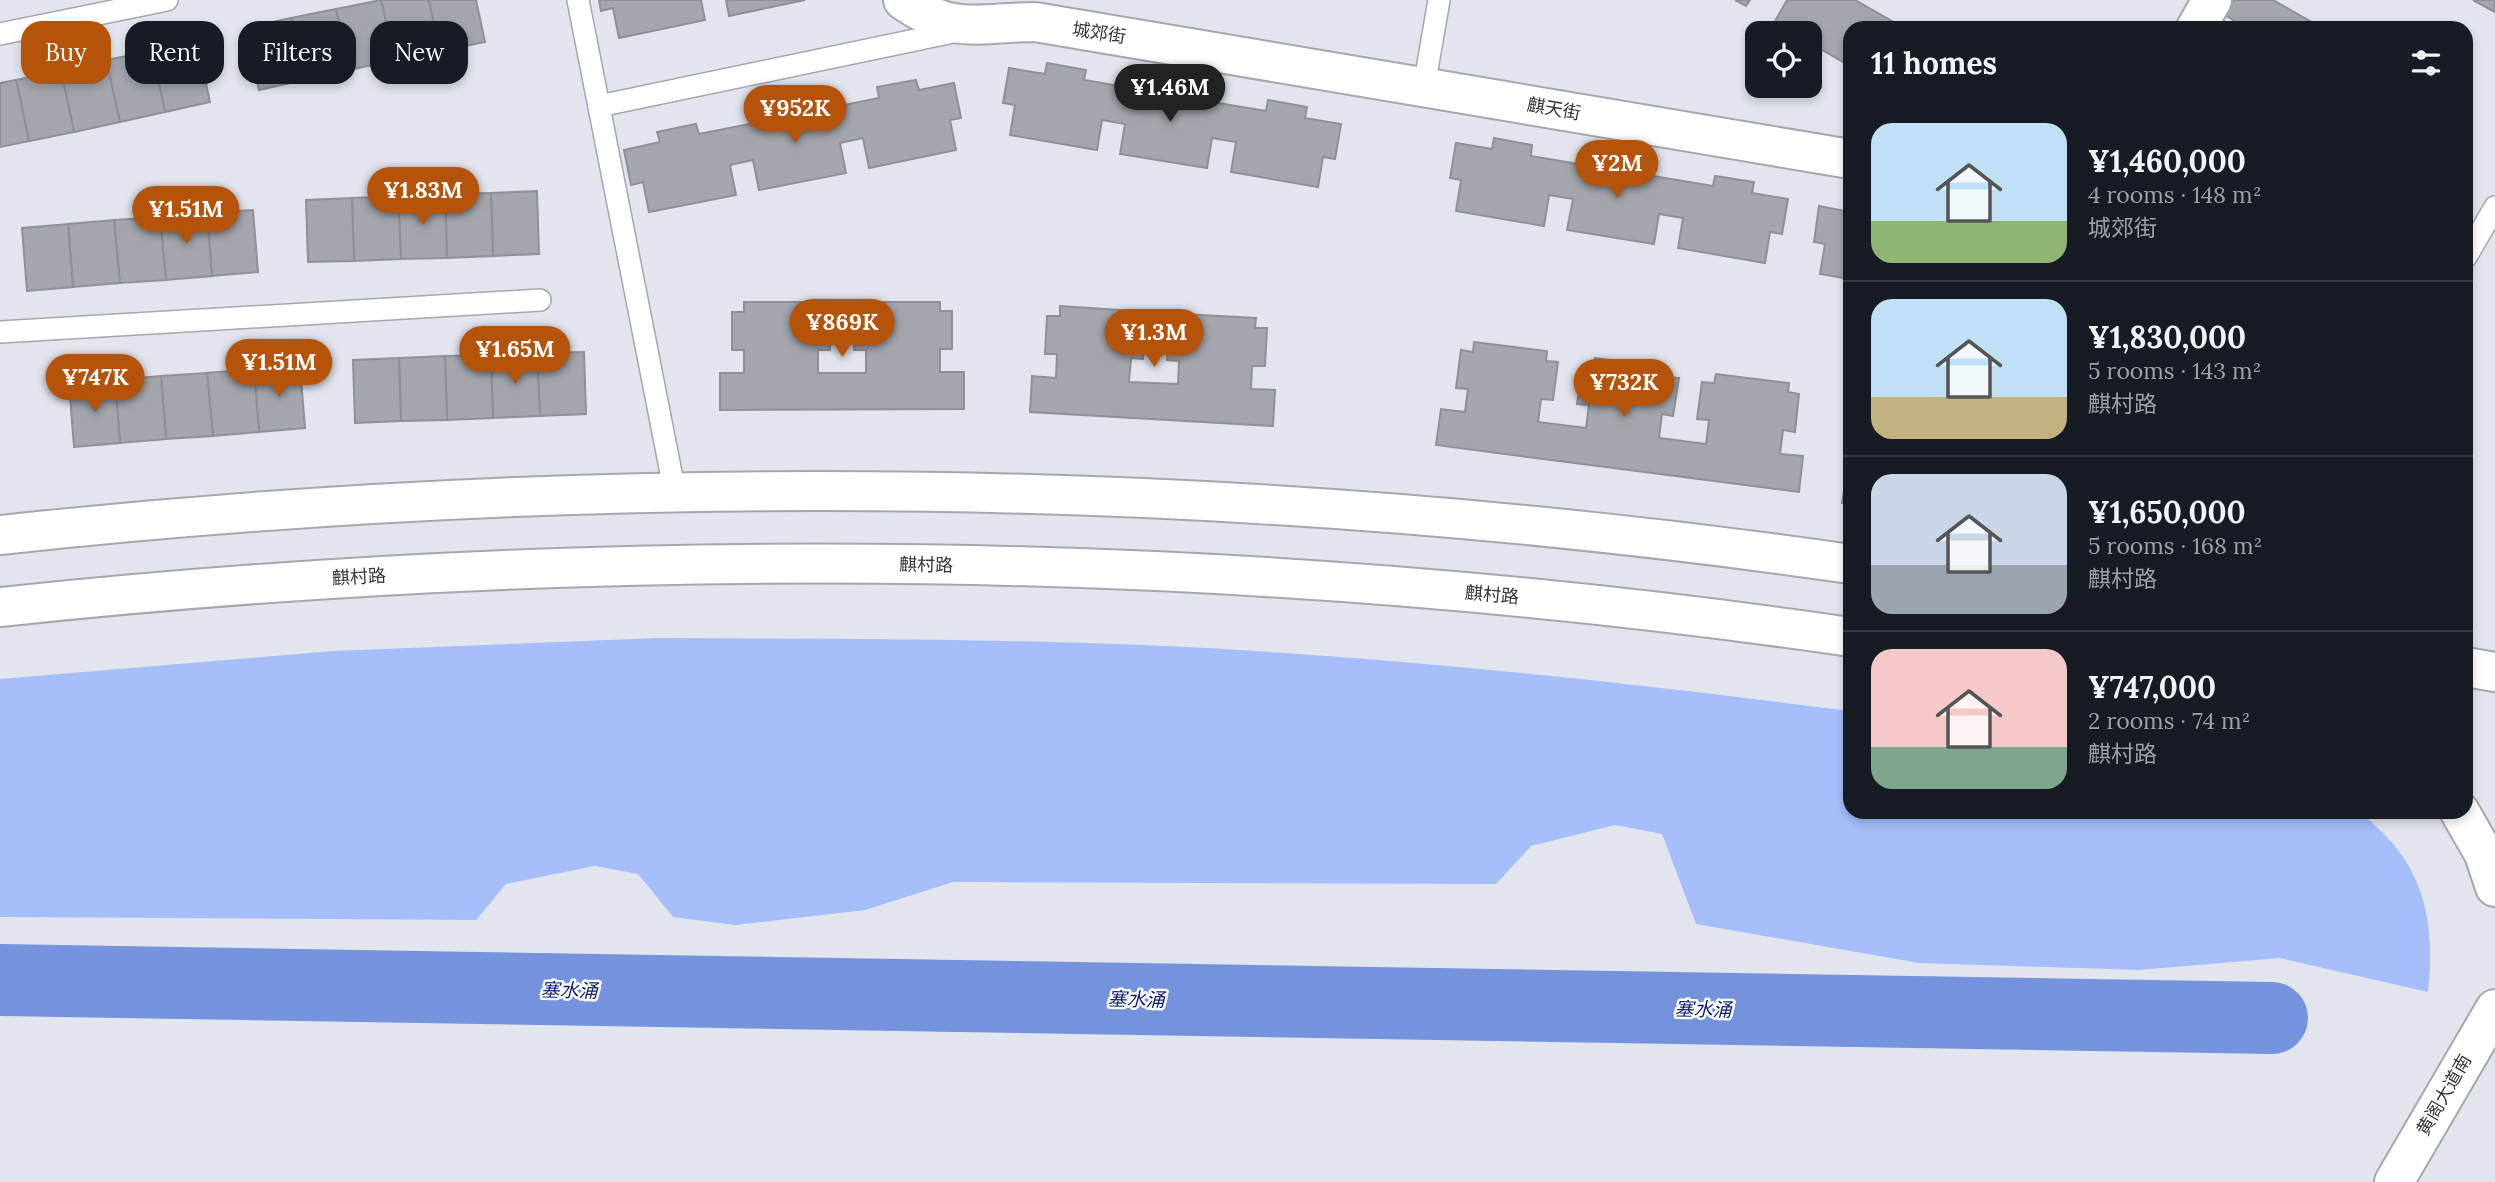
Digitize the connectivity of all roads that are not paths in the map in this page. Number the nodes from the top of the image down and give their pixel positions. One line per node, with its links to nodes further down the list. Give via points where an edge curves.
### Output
1 (167, 0): 8 (lane)
2 (578, 0): 10 (lane)
3 (903, 0): 7 (street, 城郊街, via 935,19)
4 (1438, 0): 9 (lane)
5 (2212, 0): 6 (street)
6 (2200, 21)
7 (977, 27): 9 (street, 城郊街, via 1035,22); 10 (lane)
8 (0, 34)
9 (1424, 87): 11 (street, 麒天街)
10 (599, 106): 16 (lane)
11 (1843, 158)
12 (2495, 207): 13 (lane)
13 (2473, 245)
14 (540, 300): 15 (lane)
15 (0, 332)
16 (675, 493): 17 (street, via 306,508); 18 (street, via 937,492 1147,499 1566,530)
17 (0, 535)
18 (1843, 564)
19 (0, 607): 20 (street, 麒村路, via 310,580 519,568 935,564 1352,583 1559,601)
20 (1843, 636)
21 (2473, 668): 22 (street)
22 (2495, 672)
23 (2464, 819): 24 (street, via 2484,854)
24 (2495, 887)
25 (2495, 1009): 26 (street, 黄阁大道南)
26 (2431, 1119): 27 (street); 28 (street, 黄阁大道南)
27 (2377, 1182)
28 (2394, 1182)

